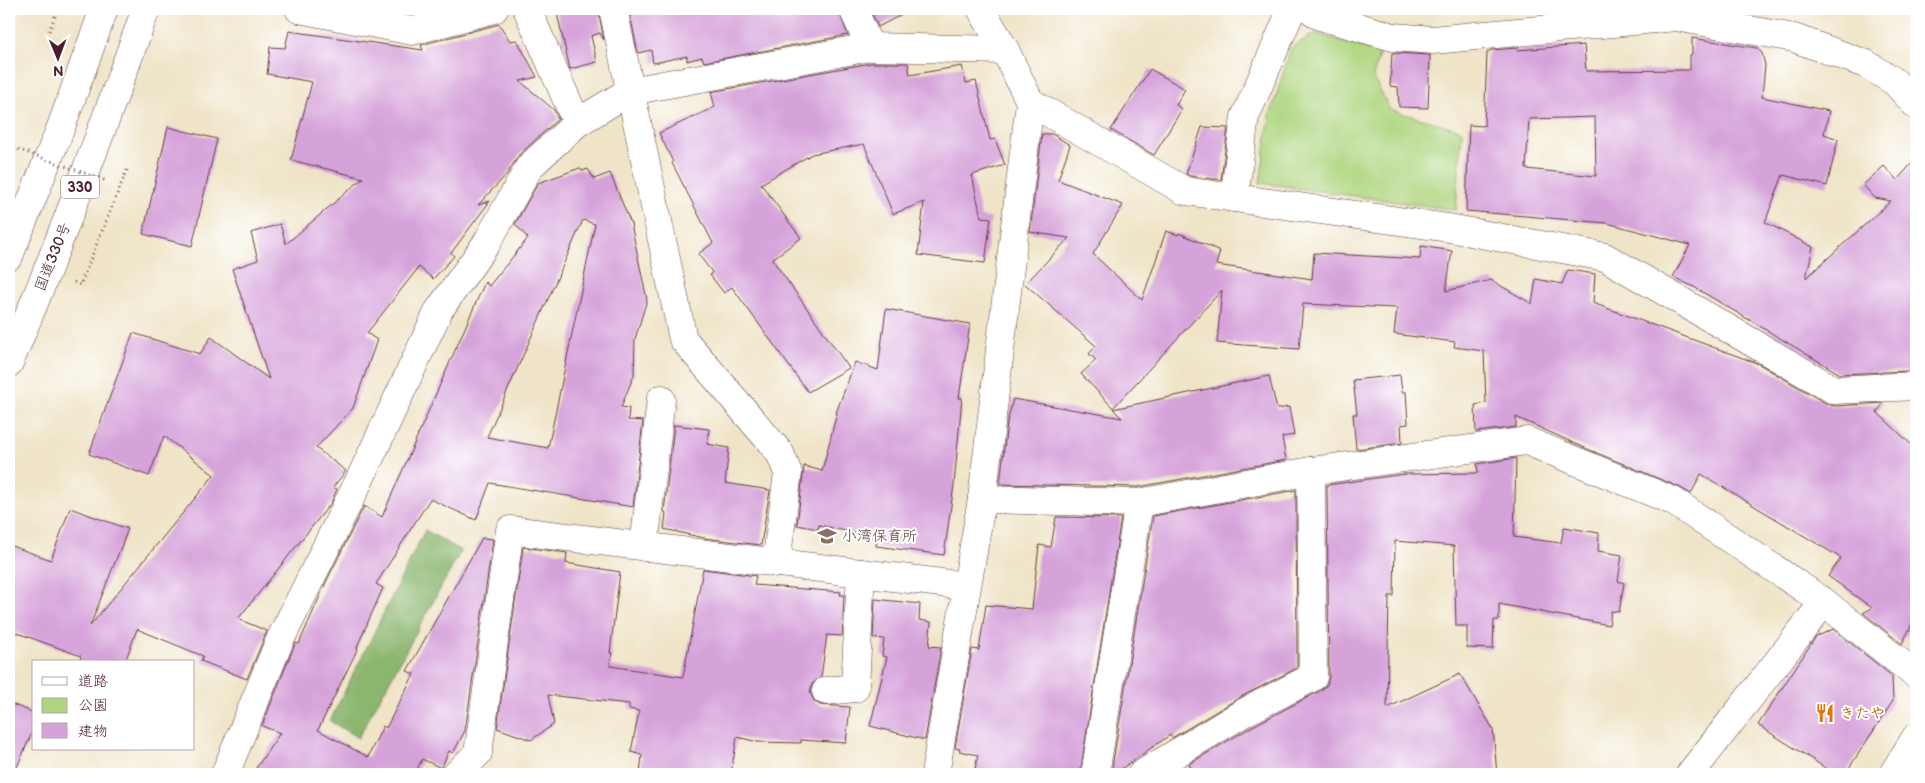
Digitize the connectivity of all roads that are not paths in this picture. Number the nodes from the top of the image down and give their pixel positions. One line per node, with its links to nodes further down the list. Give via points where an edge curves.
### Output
1 (104, 9): 19 (main road, 330)
2 (146, 9): 20 (main road, 国道330号 / 330, via 44,281)
3 (299, 9): 4 (main road, via 412,31)
4 (494, 9)
5 (527, 9): 17 (main road)
6 (613, 9): 14 (main road)
7 (853, 9): 12 (main road)
8 (982, 9): 13 (main road)
9 (1292, 9): 18 (main road, via 1246,117)
10 (1310, 9): 11 (main road, via 1320,16 1394,37 1433,40)
11 (1676, 13): 16 (main road, via 1794,38 1866,64 1895,82)
12 (870, 47): 13 (main road); 14 (main road)
13 (1006, 50): 15 (main road)
14 (630, 91): 17 (main road); 27 (main road, via 683,339 780,453 788,473)
15 (1030, 102): 18 (main road, via 1185,191); 24 (main road)
16 (1916, 105)
17 (577, 123): 34 (main road, via 530,166 486,244 438,310 359,481 280,640)
18 (1234, 198): 21 (main road, via 1449,228 1605,257 1834,390)
19 (9, 256)
20 (9, 363)
21 (1916, 386)
22 (661, 399): 26 (main road)
23 (1311, 471): 25 (main road); 30 (main road, via 1527,441 1673,501); 38 (main road, via 1313,677 1245,712)
24 (982, 499): 25 (main road); 29 (main road)
25 (1139, 503): 37 (main road)
26 (644, 547): 27 (main road); 35 (main road, via 510,530 478,753)
27 (776, 563): 28 (main road)
28 (861, 573): 29 (main road); 32 (main road, via 855,688)
29 (966, 586): 36 (main road)
30 (1824, 602): 31 (main road); 39 (main road)
31 (1916, 675)
32 (826, 691)
33 (1916, 737): 40 (main road)
34 (225, 774)
35 (457, 774)
36 (935, 774)
37 (1095, 774)
38 (1142, 774)
39 (1690, 774)
40 (1893, 774)

